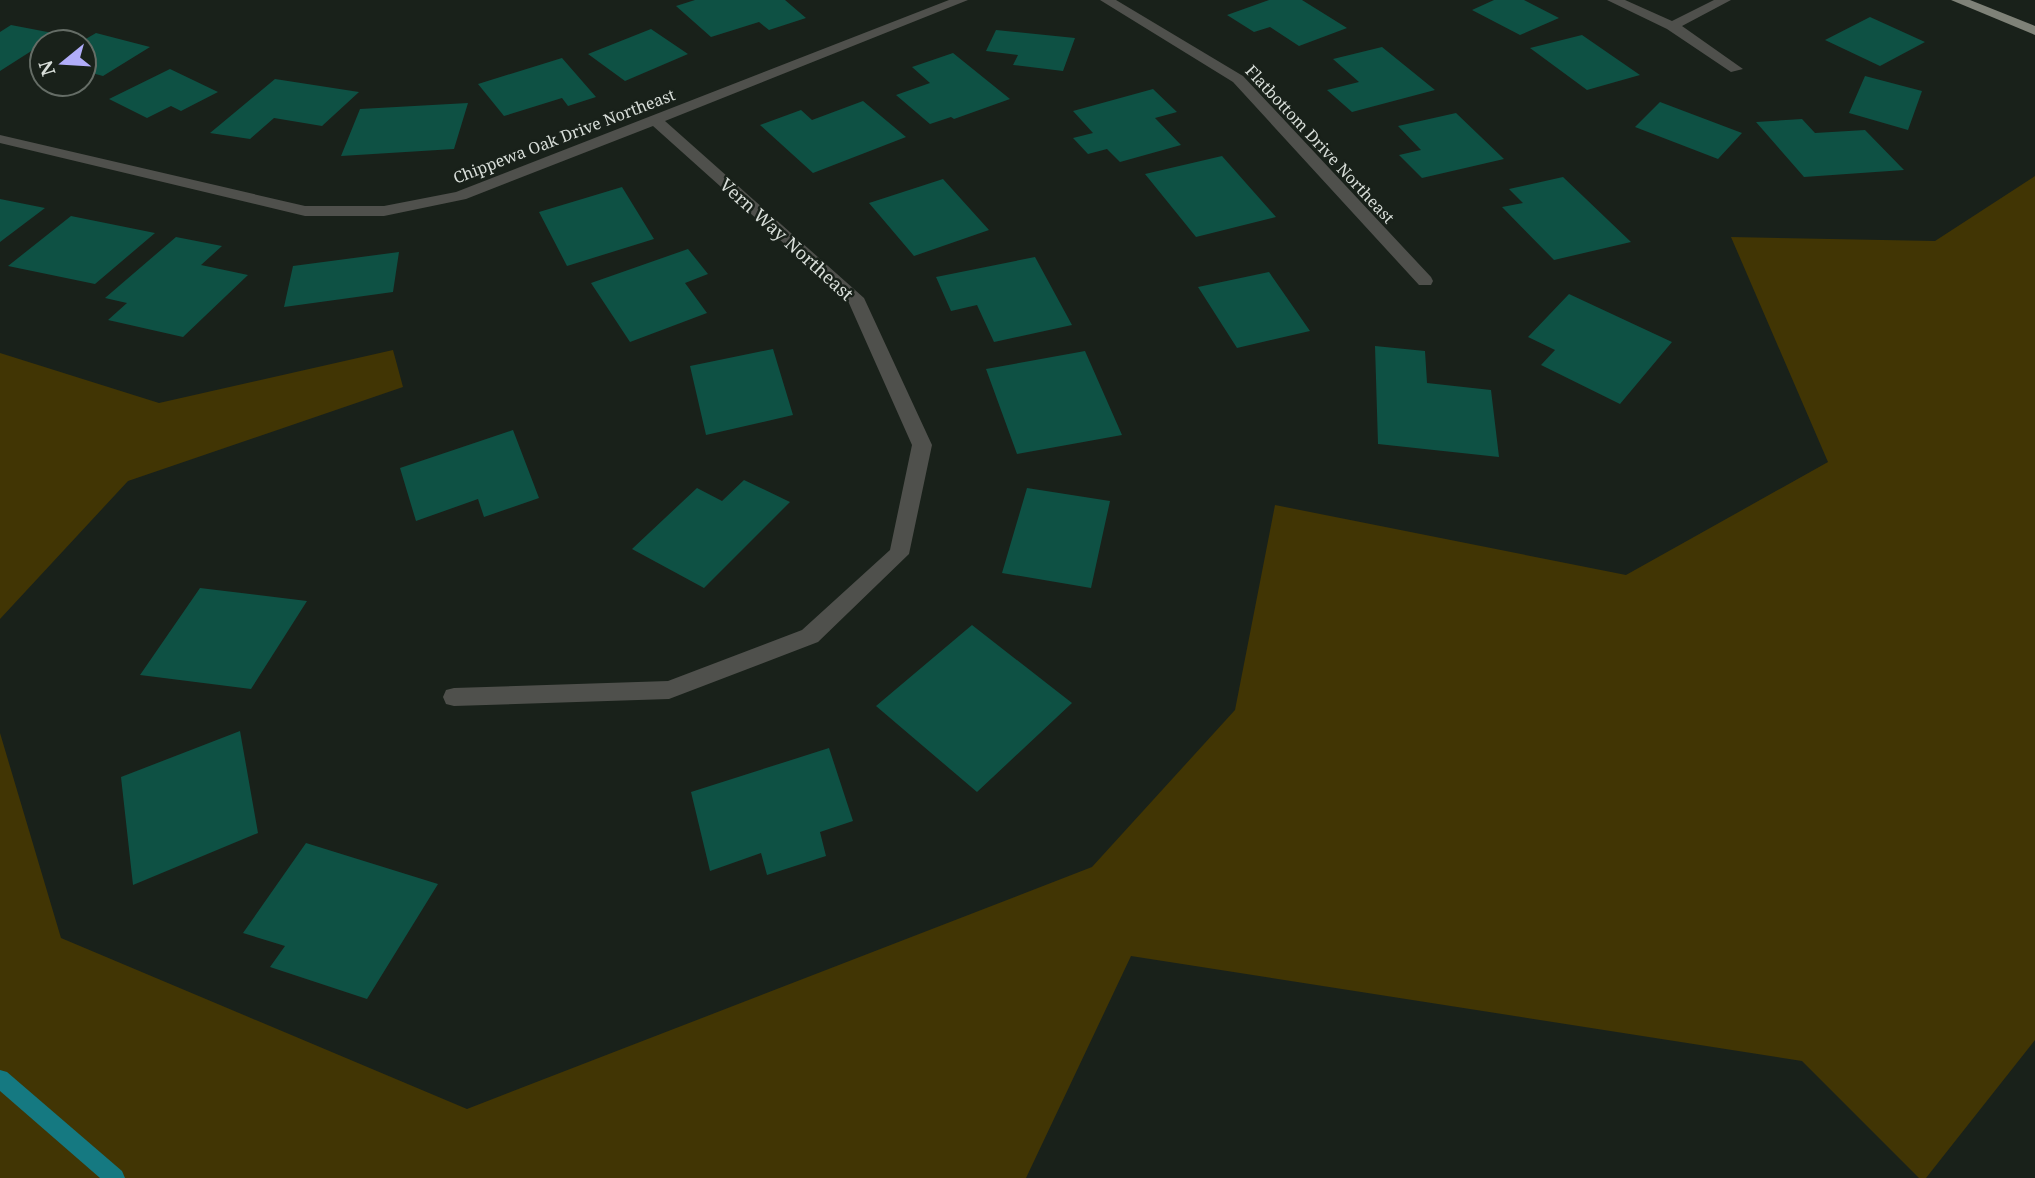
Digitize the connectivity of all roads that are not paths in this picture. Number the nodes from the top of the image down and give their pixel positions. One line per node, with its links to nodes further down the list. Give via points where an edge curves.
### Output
1 (961, 0): 9 (street, Chippewa Oak Drive Northeast)
2 (1107, 0): 11 (street, Flatbottom Drive Northeast, via 1238,79)
3 (1614, 0): 6 (street)
4 (1724, 0): 6 (street)
5 (1958, 0): 7 (main road)
6 (1672, 26): 8 (street)
7 (2035, 31)
8 (1736, 69)
9 (655, 120): 10 (street, Chippewa Oak Drive Northeast, via 460,196 384,211 305,211); 12 (street, Vern Way Northeast, via 855,298 922,445 899,554 810,636 668,690)
10 (0, 139)
11 (1425, 281)
12 (454, 697)

